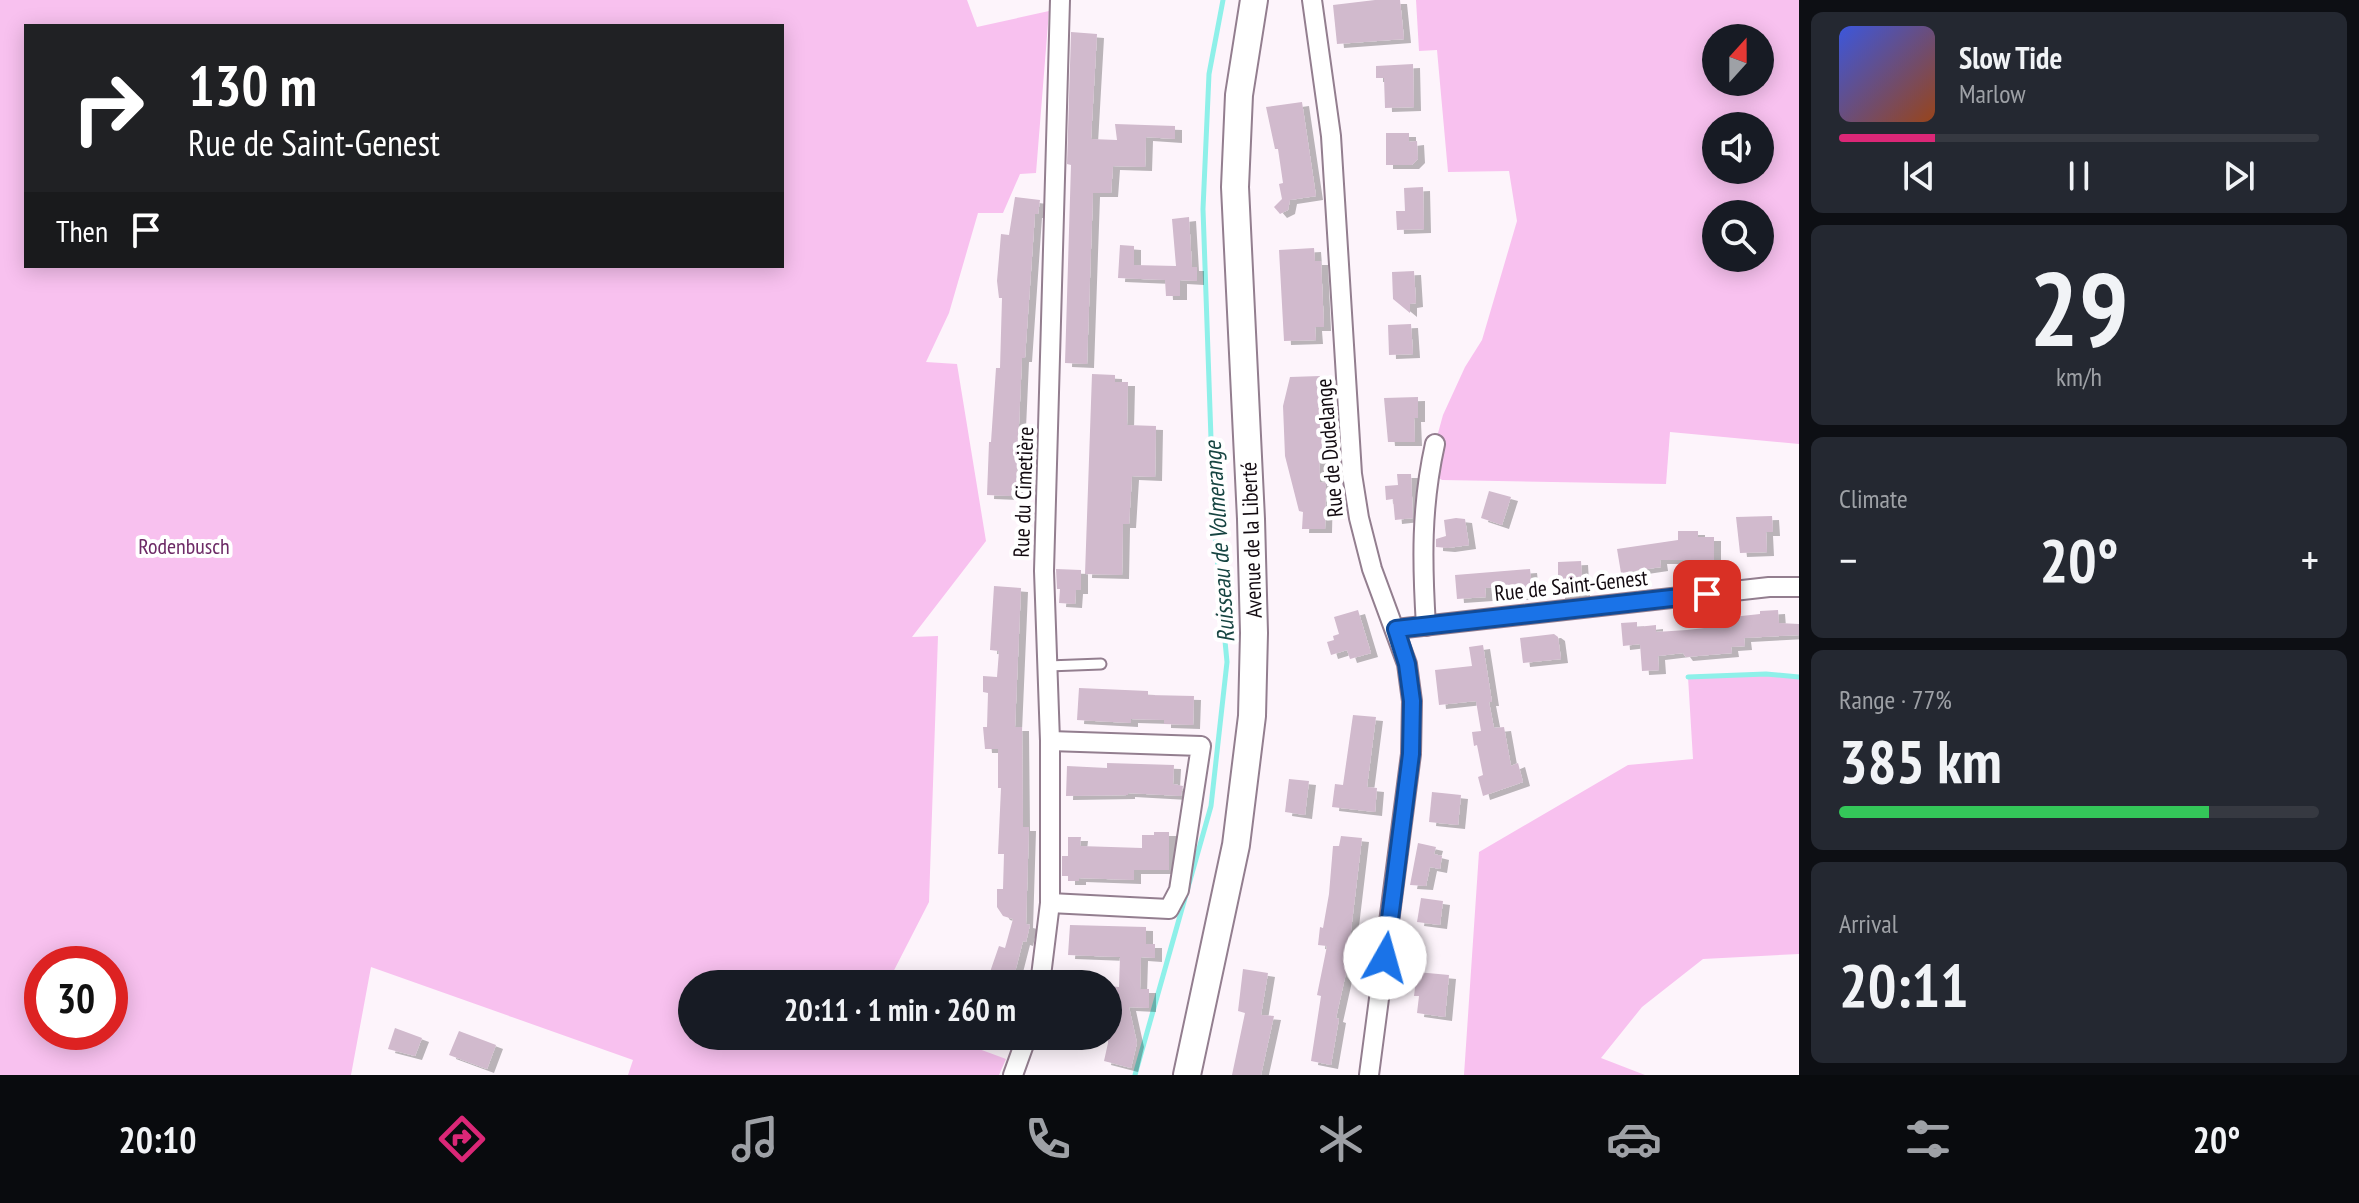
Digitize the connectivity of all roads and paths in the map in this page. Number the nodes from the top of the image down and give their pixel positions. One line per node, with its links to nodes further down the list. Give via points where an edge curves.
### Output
1 (1060, 0): 9 (street, Rue du Cimetière, via 1044,571)
2 (1254, 0): 15 (main road, Avenue de la Liberté, via 1239,95 1235,187 1251,519 1252,716 1236,845)
3 (1312, 0): 7 (street, Rue de Dudelange, via 1331,136 1352,474 1372,569)
4 (1435, 444): 6 (street, via 1422,534)
5 (1799, 587): 6 (street, Rue de Saint-Genest)
6 (1426, 626): 7 (street, Rue de Saint-Genest)
7 (1396, 629): 16 (street, Rue de Dudelange, via 1412,701 1411,754)
8 (1101, 664): 9 (lane)
9 (1048, 666): 10 (street, Rue du Cimetière)
10 (1050, 741): 11 (street, Rue du Cimetière); 11 (street, via 1201,746 1179,890 1169,909)
11 (1050, 903): 12 (street, Rue du Cimetière)
12 (1042, 970)
13 (1022, 1050): 14 (street)
14 (1013, 1075)
15 (1187, 1075)
16 (1369, 1075)

